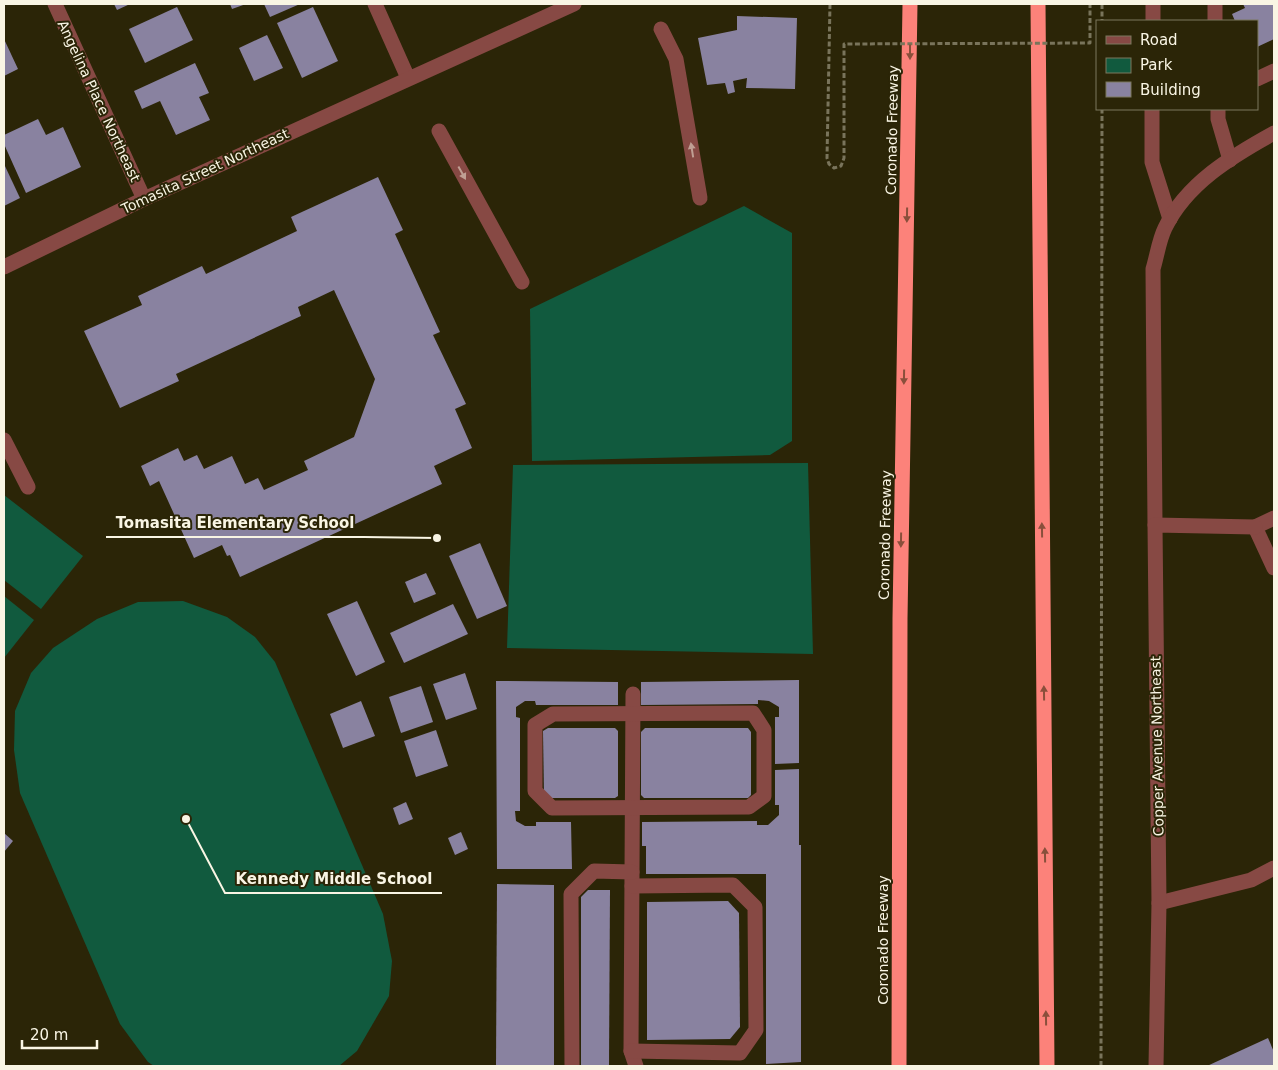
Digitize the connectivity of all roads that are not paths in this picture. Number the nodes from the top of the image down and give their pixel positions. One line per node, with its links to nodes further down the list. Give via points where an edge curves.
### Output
1 (54, 4): 20 (street, Angelina Place Northeast)
2 (375, 4): 12 (street)
3 (574, 4): 12 (street, Tomasita Street Northeast)
4 (910, 4): 39 (highway, Coronado Freeway, one-way to 39, via 900,629)
5 (1038, 4): 40 (highway, one-way to 5)
6 (1153, 4): 8 (street)
7 (1215, 4): 9 (street)
8 (1153, 20)
9 (1215, 20)
10 (661, 29): 19 (street, one-way to 10, via 676,59)
11 (1274, 71): 13 (street)
12 (408, 78): 20 (street, Tomasita Street Northeast)
13 (1258, 79)
14 (1152, 110): 21 (street, via 1152,162)
15 (1218, 110): 18 (street)
16 (439, 131): 23 (street, one-way to 23)
17 (1274, 133): 18 (street, Copper Avenue Northeast)
18 (1230, 160): 21 (street, Copper Avenue Northeast, via 1205,178 1178,205)
19 (700, 198)
20 (144, 199): 22 (street, Tomasita Street Northeast)
21 (1170, 219): 27 (street, Copper Avenue Northeast, via 1153,269)
22 (4, 266)
23 (522, 282)
24 (4, 440): 25 (street)
25 (28, 487)
26 (1274, 518): 28 (street)
27 (1155, 525): 28 (street); 35 (street, Copper Avenue Northeast)
28 (1255, 527): 29 (street)
29 (1274, 568)
30 (633, 694): 31 (street)
31 (633, 713): 32 (street); 32 (street, via 553,714 535,725 535,791 552,808); 32 (street, via 753,713 764,730 764,796 749,806)
32 (632, 807): 34 (street)
33 (1274, 868): 35 (street, via 1251,880)
34 (632, 879): 36 (street); 36 (street, via 733,885 755,908 756,1030 740,1054); 37 (street, via 594,872 571,894)
35 (1159, 903): 41 (street, Copper Avenue Northeast)
36 (631, 1051): 38 (street)
37 (572, 1066)
38 (636, 1066)
39 (899, 1066)
40 (1047, 1066)
41 (1156, 1066)

